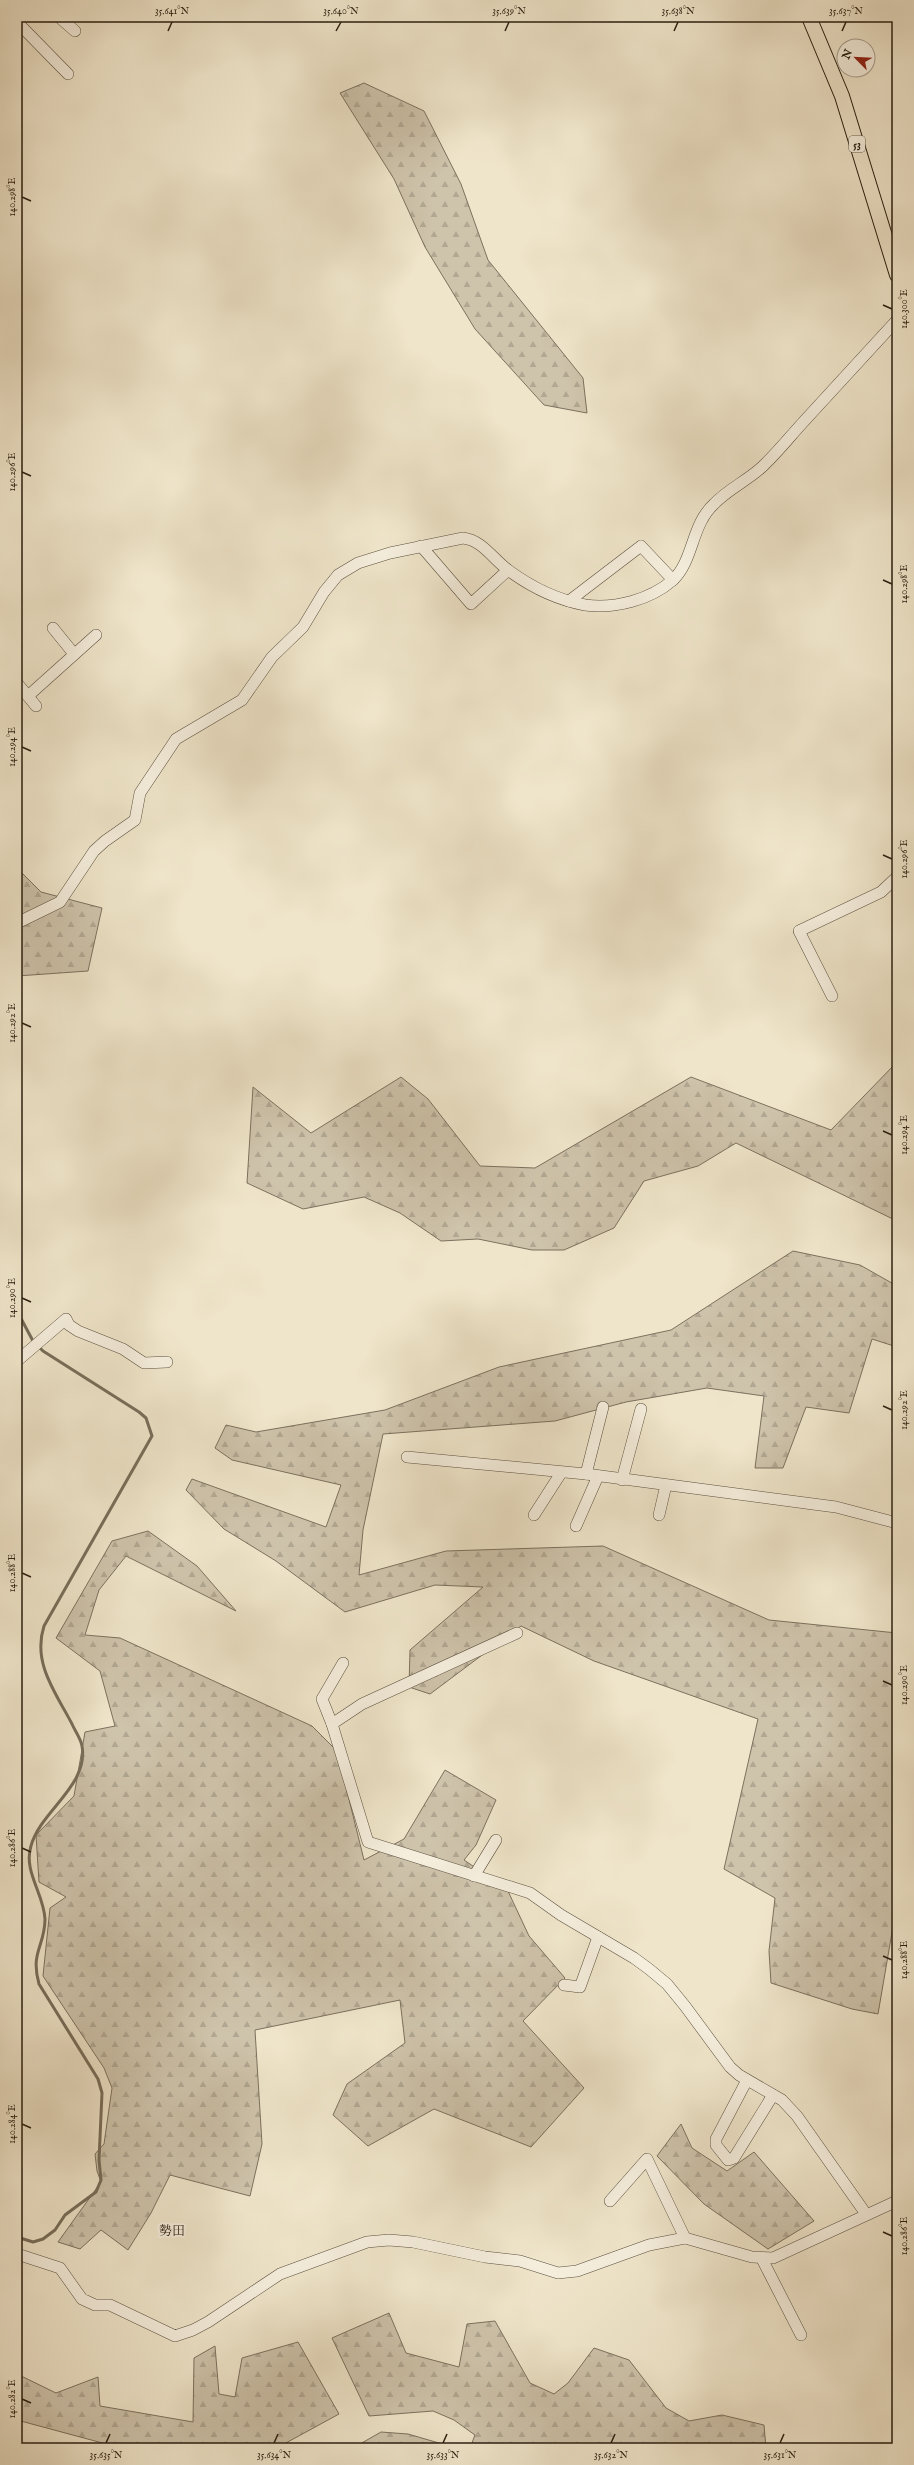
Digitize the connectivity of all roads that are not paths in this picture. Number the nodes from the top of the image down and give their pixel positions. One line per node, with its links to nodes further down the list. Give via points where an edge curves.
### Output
1 (59, 17): 4 (street)
2 (809, 17): 6 (main road, 53, via 842,96)
3 (17, 22): 5 (street)
4 (74, 31)
5 (68, 74)
6 (897, 274)
7 (897, 320): 10 (street, via 762,468 713,504 692,538 686,562)
8 (421, 546): 9 (street, via 458,538 473,539); 9 (street, via 471,604); 19 (street, via 358,563 338,574 303,627 272,657 242,700 176,739 169,746 140,793 135,820 94,851 66,897 54,907)
9 (508, 570): 11 (street, via 547,593)
10 (673, 580): 11 (street, via 645,597 616,605 586,605); 11 (street, via 640,546)
11 (569, 601)
12 (53, 628): 14 (street)
13 (96, 635): 14 (street)
14 (74, 654): 16 (street)
15 (17, 683): 16 (street)
16 (28, 696): 17 (street)
17 (36, 706)
18 (897, 877): 20 (street, via 881,892 799,931)
19 (17, 923)
20 (832, 996)
21 (17, 1361): 22 (street, via 66,1320 78,1331 123,1349 144,1363)
22 (167, 1362)
23 (602, 1407): 27 (street)
24 (641, 1409): 29 (street)
25 (407, 1457): 26 (street)
26 (561, 1473): 27 (street); 31 (street)
27 (586, 1474): 28 (street)
28 (598, 1476): 29 (street); 34 (street)
29 (622, 1480): 30 (street)
30 (666, 1485): 32 (street); 33 (street, via 836,1507)
31 (534, 1515)
32 (659, 1515)
33 (897, 1523)
34 (576, 1526)
35 (517, 1633): 37 (street, via 362,1704)
36 (343, 1663): 37 (street, via 322,1699)
37 (332, 1724): 39 (street, via 368,1842)
38 (496, 1840): 39 (street)
39 (474, 1876): 40 (street, via 530,1893 561,1915)
40 (598, 1936): 41 (street, via 580,1987); 42 (street, via 634,1958 667,1984 704,2029 730,2067)
41 (564, 1985)
42 (747, 2080): 43 (street); 43 (street, via 716,2139 716,2145 728,2160 734,2158)
43 (773, 2095): 46 (street, via 782,2100 797,2116)
44 (610, 2201): 47 (street, via 647,2159)
45 (897, 2201): 46 (street)
46 (866, 2214): 49 (street, via 773,2258)
47 (685, 2238): 48 (street, via 649,2245 577,2271 558,2273 520,2260 485,2257 413,2242 367,2242 280,2274 208,2322 175,2336 110,2305 95,2304 82,2299 60,2268); 49 (street)
48 (17, 2254)
49 (762, 2259): 50 (street)
50 (801, 2335)

